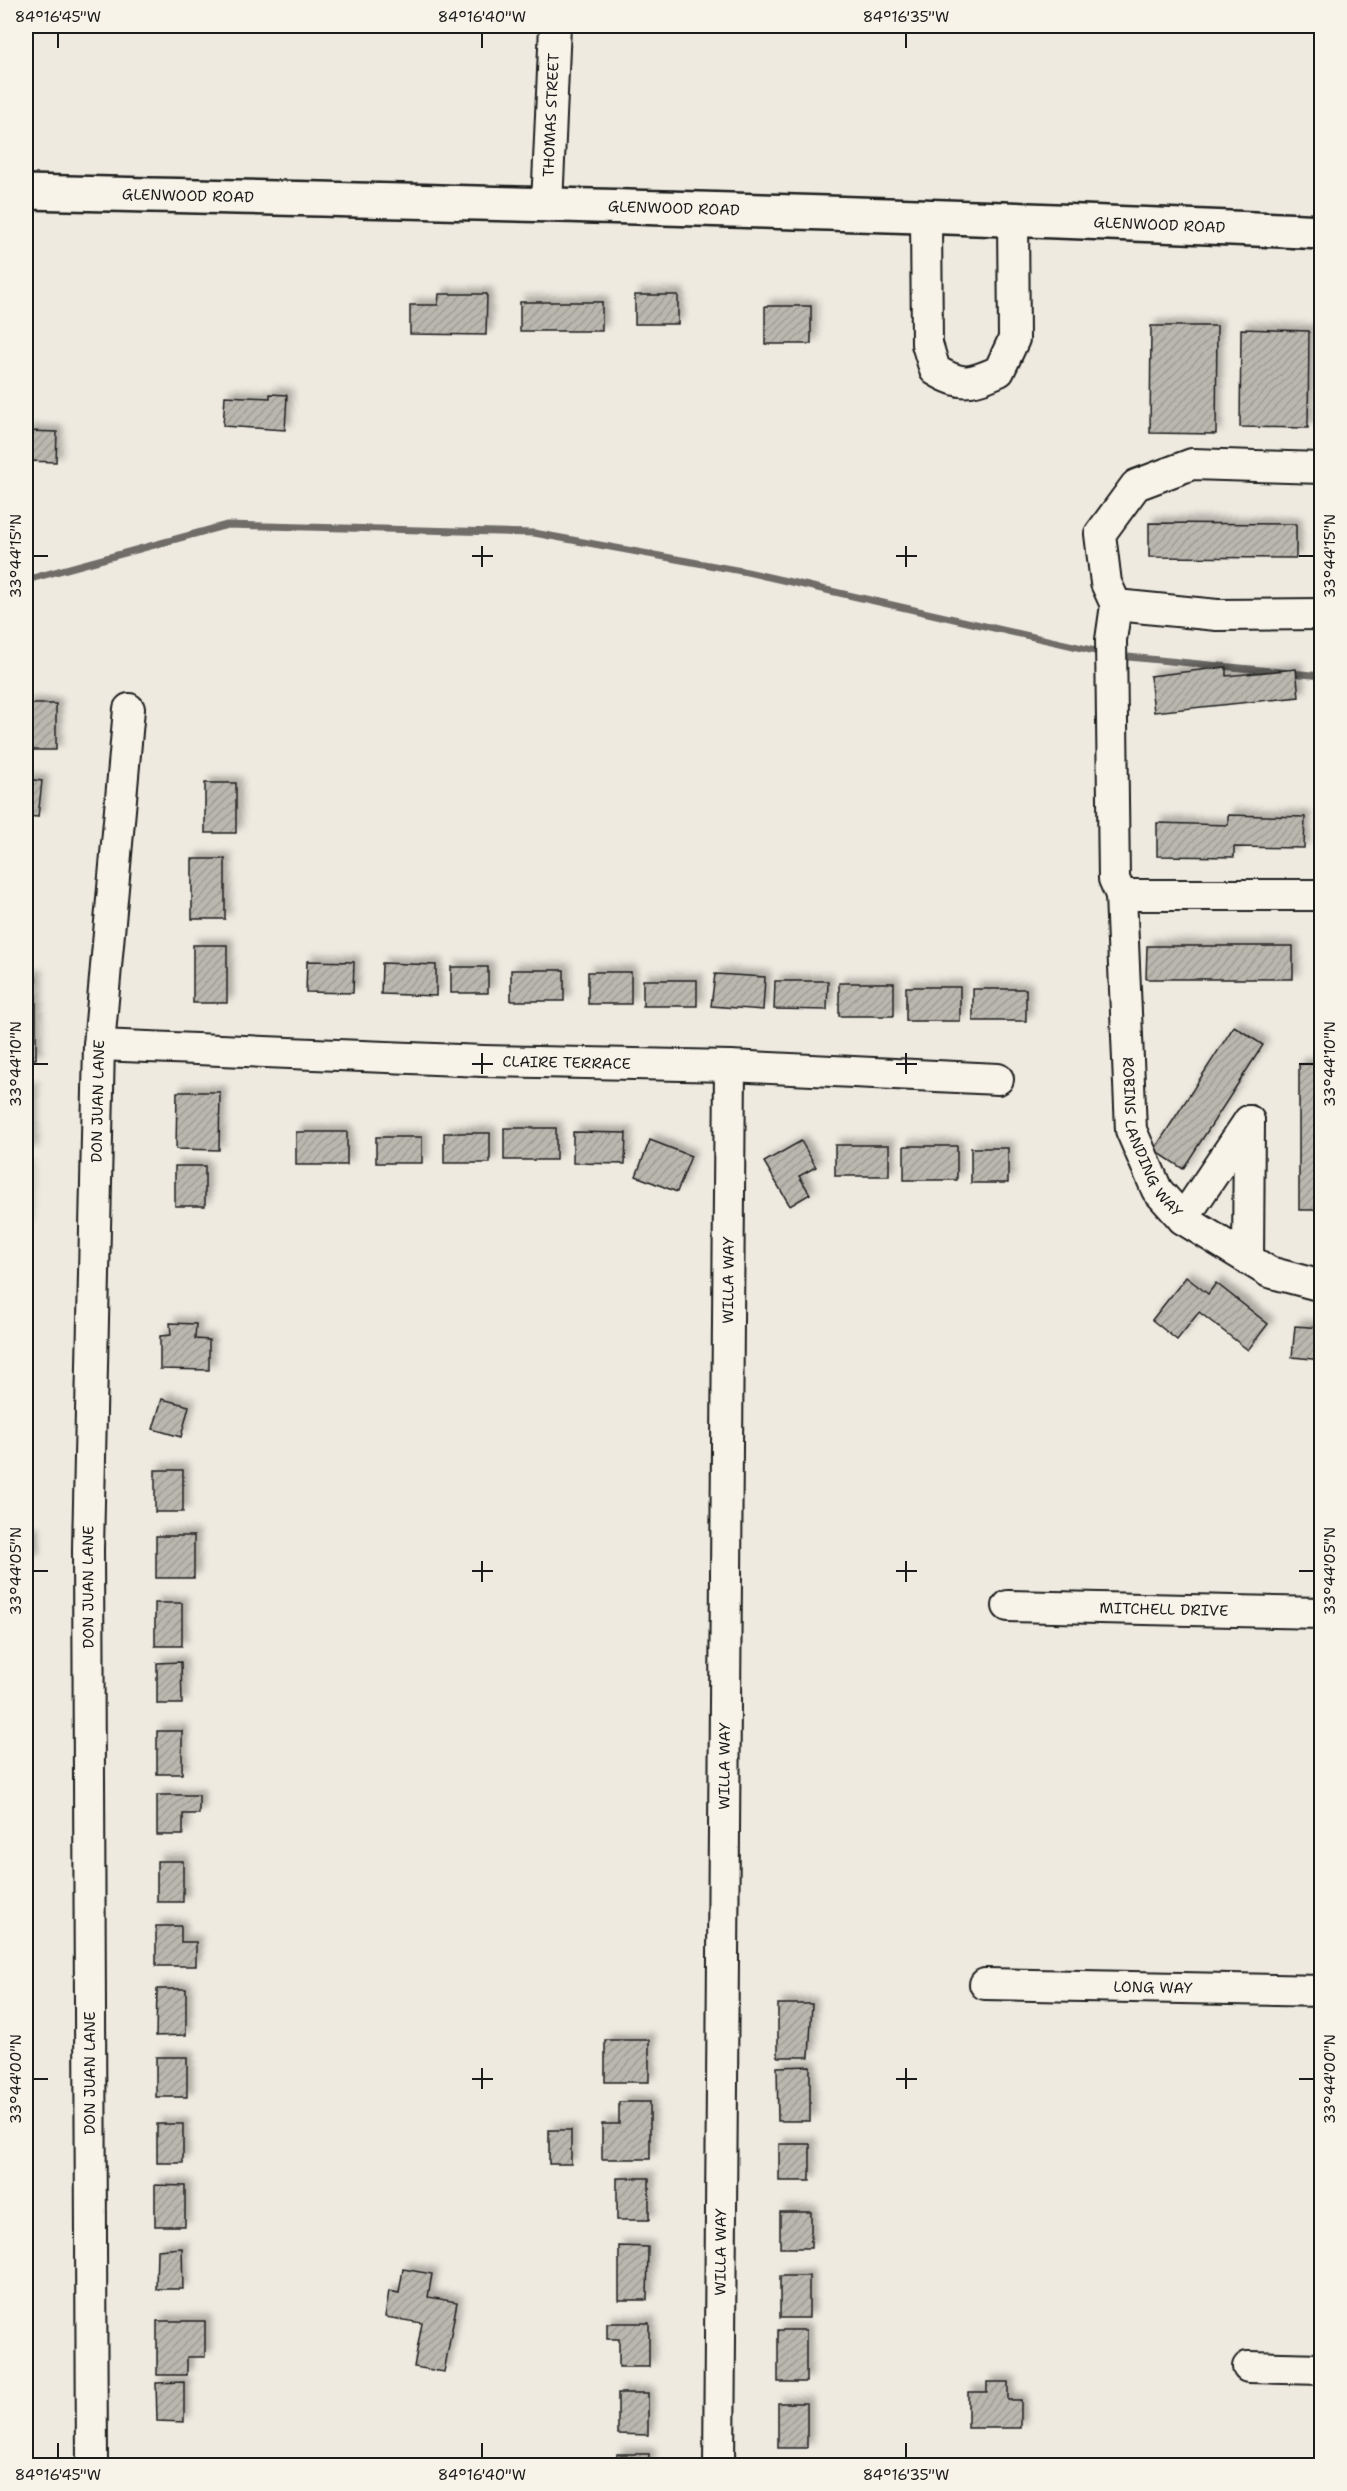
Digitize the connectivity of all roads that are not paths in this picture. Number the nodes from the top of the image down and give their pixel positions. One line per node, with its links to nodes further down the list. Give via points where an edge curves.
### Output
1 (555, 26): 3 (street, THOMAS STREET)
2 (26, 192): 3 (main road, GLENWOOD ROAD)
3 (547, 204): 4 (main road, GLENWOOD ROAD)
4 (926, 216): 5 (main road, GLENWOOD ROAD); 5 (street, via 927,344 935,370 950,380 973,383 999,371 1014,339)
5 (1013, 219): 6 (main road, GLENWOOD ROAD)
6 (1322, 232)
7 (1322, 468): 8 (street, via 1192,464 1136,485 1100,534 1106,583)
8 (1116, 605): 9 (street, via 1217,615); 12 (street, ROBINS LANDING WAY, via 1111,640 1114,879)
9 (1322, 614)
10 (129, 710): 13 (street, DON JUAN LANE)
11 (1322, 894): 12 (street)
12 (1121, 896): 16 (street, ROBINS LANDING WAY, via 1131,1130 1157,1190)
13 (99, 1045): 14 (street, CLAIRE TERRACE, via 483,1061); 25 (street, DON JUAN LANE, via 88,1549)
14 (730, 1066): 15 (street, CLAIRE TERRACE); 26 (street, WILLA WAY)
15 (998, 1079)
16 (1183, 1219): 17 (street, ROBINS LANDING WAY); 17 (street, via 1249,1121)
17 (1248, 1259): 18 (street, ROBINS LANDING WAY, via 1269,1272)
18 (1322, 1286)
19 (1008, 1606): 20 (street, MITCHELL DRIVE)
20 (1322, 1612)
21 (985, 1984): 22 (street, LONG WAY)
22 (1322, 1991)
23 (1248, 2367): 24 (street)
24 (1322, 2369)
25 (92, 2466)
26 (719, 2466)

